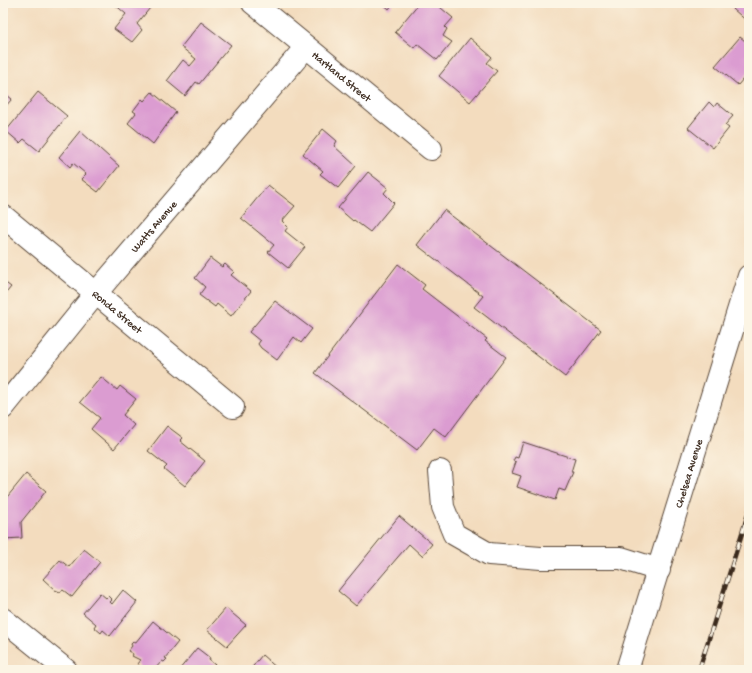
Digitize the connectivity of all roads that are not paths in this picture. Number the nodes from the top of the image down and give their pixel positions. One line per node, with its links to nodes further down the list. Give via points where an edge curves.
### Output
1 (253, 3): 2 (street, Hartland Street)
2 (306, 48): 3 (street, Hartland Street); 6 (street, Watts Avenue)
3 (430, 148)
4 (3, 216): 6 (street, Ronda Street)
5 (749, 276): 10 (street, Chelsea Avenue)
6 (96, 293): 7 (street, Ronda Street); 8 (street, Watts Avenue)
7 (233, 407)
8 (3, 408)
9 (440, 471): 10 (street, via 443,507 454,534 490,554 540,558 621,558)
10 (660, 570): 13 (street, Chelsea Avenue)
11 (3, 619): 12 (street)
12 (66, 670)
13 (627, 670)

